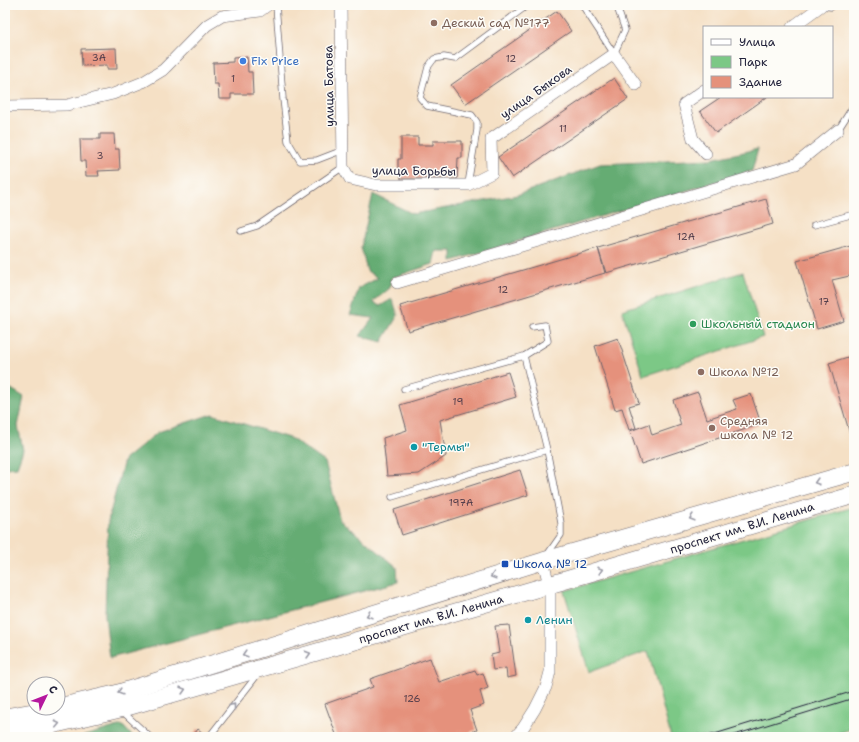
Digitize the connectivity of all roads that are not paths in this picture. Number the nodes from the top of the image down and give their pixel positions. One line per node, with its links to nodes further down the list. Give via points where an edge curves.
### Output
1 (268, 5): 14 (street, via 260,11 222,16 207,25 163,70 143,82 112,94 68,105)
2 (276, 5): 16 (lane, via 282,100 288,141 300,162 317,160)
3 (341, 5): 16 (street, улица Батова)
4 (528, 5): 19 (lane, via 455,58 434,59 428,66 420,98 427,106 472,115 477,122)
5 (582, 5): 10 (lane)
6 (618, 5): 10 (lane, via 625,30)
7 (834, 5): 8 (lane)
8 (821, 6): 9 (street)
9 (793, 26)
10 (614, 54): 11 (street); 19 (street, улица Быкова, via 492,139 492,173)
11 (636, 85)
12 (703, 91): 17 (street, via 684,104 693,139)
13 (854, 105): 15 (lane)
14 (5, 106)
15 (838, 130): 23 (street, via 796,164)
16 (343, 150): 18 (street, улица Батова)
17 (706, 154)
18 (343, 167): 19 (street, улица Борьбы, via 350,179 376,185); 22 (lane, via 257,226)
19 (468, 185)
20 (854, 214): 21 (lane)
21 (814, 225)
22 (241, 231)
23 (397, 283)
24 (532, 327): 25 (lane, via 545,325 548,341)
25 (524, 356): 26 (lane); 27 (lane)
26 (404, 388)
27 (548, 450): 30 (lane); 31 (lane, via 561,535)
28 (854, 472): 31 (main road, проспект им. В.И. Ленина, one-way to 31)
29 (854, 495): 32 (main road, проспект им. В.И. Ленина, one-way to 29)
30 (392, 497)
31 (543, 561): 32 (street); 34 (main road, проспект им. В.И. Ленина, one-way to 34, via 115,694)
32 (549, 585): 33 (main road, проспект им. В.И. Ленина, one-way to 32); 41 (street, via 550,672 535,709)
33 (264, 667): 35 (main road, проспект им. В.И. Ленина, one-way to 33); 40 (lane, one-way to 33)
34 (66, 706)
35 (120, 709): 38 (main road, проспект им. В.И. Ленина, one-way to 35, via 52,725); 39 (lane)
36 (26, 713): 37 (main road, проспект им. В.И. Ленина)
37 (5, 717)
38 (5, 732)
39 (150, 737)
40 (209, 737)
41 (515, 737)

